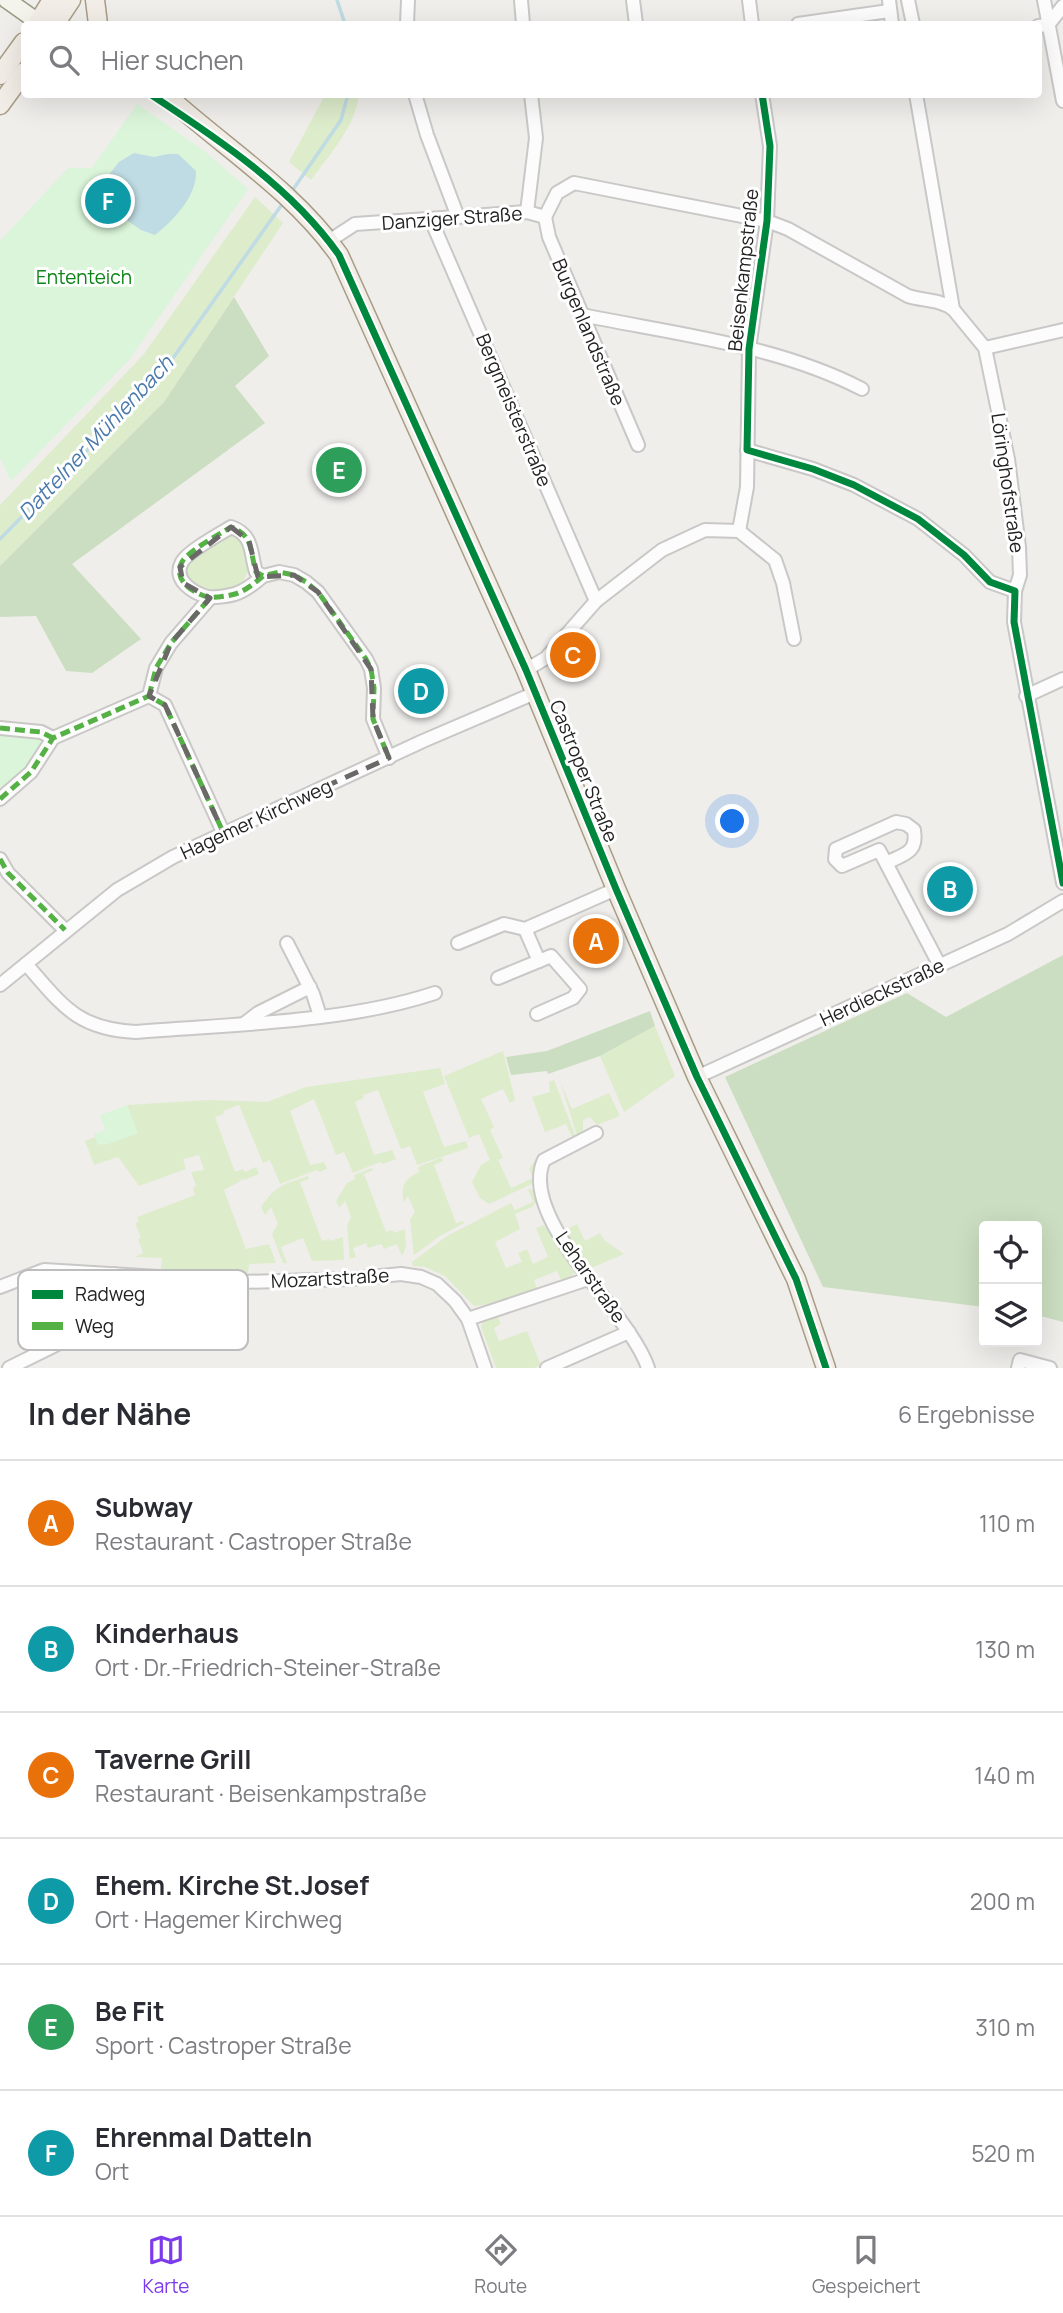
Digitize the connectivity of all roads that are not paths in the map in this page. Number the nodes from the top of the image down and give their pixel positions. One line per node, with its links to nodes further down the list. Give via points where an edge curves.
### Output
1 (7, 0): 12 (main road)
2 (71, 0): 12 (main road)
3 (95, 0): 13 (main road)
4 (408, 0): 14 (street)
5 (521, 0): 15 (street)
6 (633, 0): 16 (street)
7 (749, 0): 17 (street)
8 (908, 0): 19 (street)
9 (1044, 0): 20 (street)
10 (889, 5): 18 (street)
11 (1063, 6): 20 (street)
12 (48, 16)
13 (98, 21)
14 (407, 21)
15 (523, 21)
16 (636, 21)
17 (752, 21)
18 (812, 21)
19 (913, 21)
20 (1043, 26): 30 (street)
21 (21, 46): 22 (main road)
22 (0, 75)
23 (21, 76): 31 (main road)
24 (156, 98): 32 (main road, Castroper Straße)
25 (169, 98): 32 (main road, Castroper Straße)
26 (416, 98): 34 (street)
27 (531, 98): 33 (street, via 536,138)
28 (763, 98): 37 (street, Beisenkampstraße, via 770,146)
29 (917, 98): 39 (street, Löringhofstraße)
30 (1063, 101)
31 (0, 104)
32 (193, 121): 38 (main road, Castroper Straße, via 278,188)
33 (527, 212): 34 (street, Danziger Straße); 35 (street, Danziger Straße)
34 (458, 217): 36 (street, Danziger Straße)
35 (545, 218): 37 (street, Danziger Straße, via 557,193 574,183); 40 (street, Burgenlandstraße, via 548,237)
36 (432, 220): 38 (street, Danziger Straße, via 355,224); 51 (street, Bergmeisterstraße)
37 (767, 221): 39 (street, Danziger Straße, via 908,296 941,301); 43 (street, Beisenkampstraße)
38 (329, 241): 53 (main road, Castroper Straße)
39 (953, 309): 42 (street, Löringhofstraße)
40 (582, 315): 43 (street); 45 (street, Burgenlandstraße)
41 (1063, 330): 42 (street)
42 (985, 348): 49 (street, Löringhofstraße, via 1008,459 1019,547 1020,575)
43 (749, 349): 44 (street, via 839,377); 46 (street, Beisenkampstraße)
44 (862, 389)
45 (638, 445)
46 (747, 450): 47 (street, Beisenkampstraße, via 747,487); 49 (street, via 854,485 918,519 990,582)
47 (739, 531): 51 (street, via 705,530 662,550); 52 (street, via 775,560)
48 (263, 576): 50 (street, via 237,594); 50 (street, via 256,572 249,541 242,531 231,527 182,560 183,583); 60 (street, via 279,572 306,582 366,659 371,669 373,719)
49 (1014, 591): 57 (street, Löringhofstraße, via 1014,622)
50 (210, 598): 56 (street, via 171,643 156,668)
51 (596, 601): 53 (street, via 546,658)
52 (794, 639)
53 (526, 670): 55 (main road, Castroper Straße)
54 (1063, 679): 57 (street)
55 (535, 693): 60 (street, Hagemer Kirchweg); 66 (main road, Castroper Straße)
56 (149, 696): 59 (street); 62 (street, via 165,705)
57 (1026, 696): 65 (street, Löringhofstraße)
58 (0, 728): 59 (street, via 41,732)
59 (53, 738): 61 (street, via 31,772)
60 (389, 758): 62 (street, Hagemer Kirchweg)
61 (0, 799)
62 (223, 832): 69 (street, Hagemer Kirchweg, via 117,890)
63 (0, 859): 69 (street, via 8,873)
64 (886, 863): 64 (street, via 878,850 842,866 835,859 836,849 896,822 906,824 914,830 916,841 910,851); 74 (street)
65 (1063, 883)
66 (615, 889): 68 (street); 82 (main road, Castroper Straße)
67 (1063, 901): 74 (street, Herdieckstraße)
68 (525, 929): 71 (street, via 504,924); 72 (street)
69 (65, 930): 73 (street, Hagemer Kirchweg)
70 (287, 943): 77 (street)
71 (458, 943)
72 (539, 961): 75 (street); 79 (street, via 551,956 580,989 573,998)
73 (26, 964): 76 (street, Hagemer Kirchweg); 81 (street, via 61,1003 87,1023 111,1031)
74 (940, 966): 82 (street, Herdieckstraße)
75 (498, 978)
76 (0, 985)
77 (310, 987): 80 (street); 81 (street)
78 (435, 993): 80 (street, via 397,1005)
79 (537, 1013)
80 (320, 1016): 81 (street)
81 (245, 1023)
82 (696, 1077): 95 (main road, Castroper Straße, via 796,1279)
83 (596, 1133): 84 (street, Leharstraße, via 544,1160 538,1177 552,1221)
84 (588, 1279): 88 (street); 89 (street, Leharstraße)
85 (18, 1280): 87 (street, Mozartstraße)
86 (248, 1282): 88 (street, Mozartstraße, via 421,1277 437,1284)
87 (0, 1287)
88 (468, 1319): 92 (street, Mozartstraße)
89 (629, 1332): 93 (street); 94 (street, Leharstraße)
90 (45, 1350): 91 (street)
91 (9, 1368)
92 (485, 1368)
93 (547, 1368)
94 (648, 1368)
95 (826, 1368)
96 (1018, 1368): 97 (street, via 1020,1360)
97 (1050, 1368)

